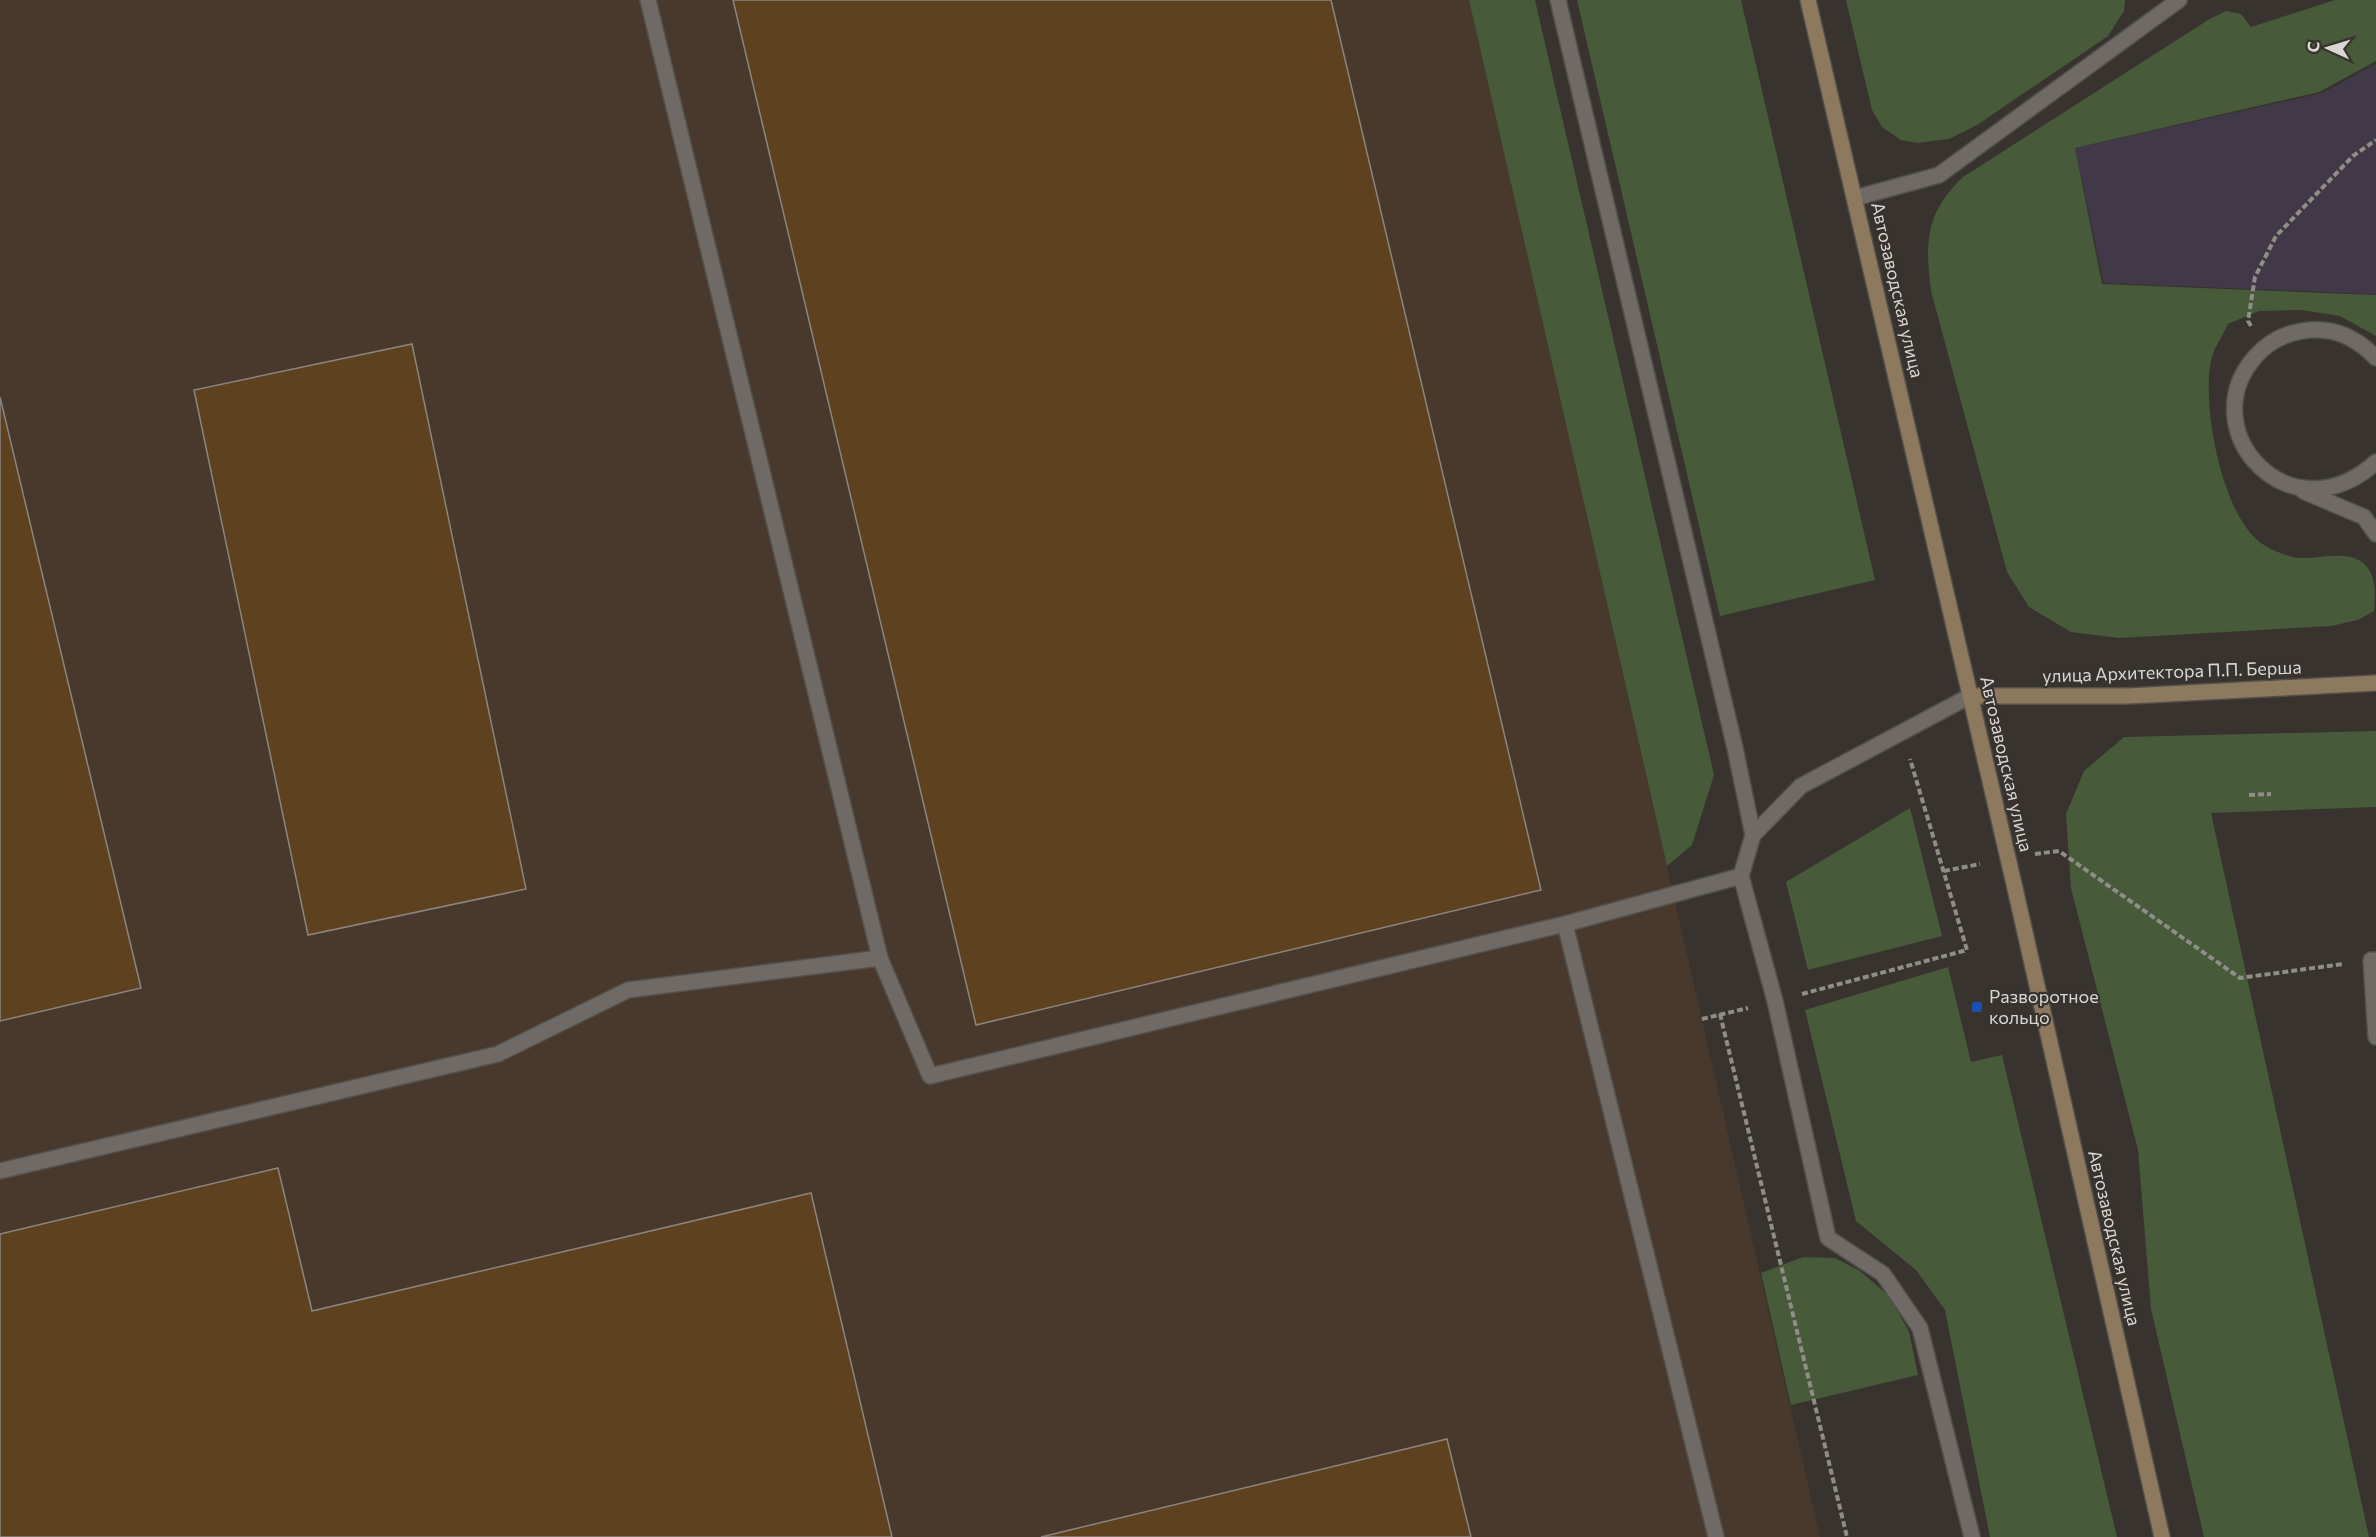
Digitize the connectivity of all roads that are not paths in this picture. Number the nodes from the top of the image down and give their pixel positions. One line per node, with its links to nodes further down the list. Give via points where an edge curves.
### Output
1 (648, 0): 15 (lane)
2 (1558, 0): 12 (lane)
3 (1808, 0): 5 (main road, Автозаводская улица)
4 (2170, 2): 5 (lane, via 1939,175)
5 (1855, 198): 11 (main road, Автозаводская улица)
6 (2376, 357): 8 (lane, via 2365,345 2342,333 2316,329 2288,333 2264,346 2246,368 2236,393 2236,421 2244,447 2261,469)
7 (2376, 462): 8 (lane, via 2359,477 2336,487 2311,490)
8 (2284, 484): 9 (lane, via 2364,517)
9 (2376, 534)
10 (2376, 683): 11 (main road, улица Архитектора П.П. Берша, via 2129,696)
11 (1970, 696): 12 (lane, via 1801,786); 21 (main road, Автозаводская улица)
12 (1753, 835): 13 (lane)
13 (1741, 876): 14 (lane); 20 (lane, via 1775,1001 1828,1238 1883,1274 1920,1328)
14 (1565, 924): 15 (lane, via 930,1076); 19 (lane)
15 (880, 958): 18 (lane, via 628,990 498,1054)
16 (2373, 960): 17 (lane)
17 (2376, 1037)
18 (0, 1171)
19 (1716, 1537)
20 (1971, 1537)
21 (2162, 1537)

